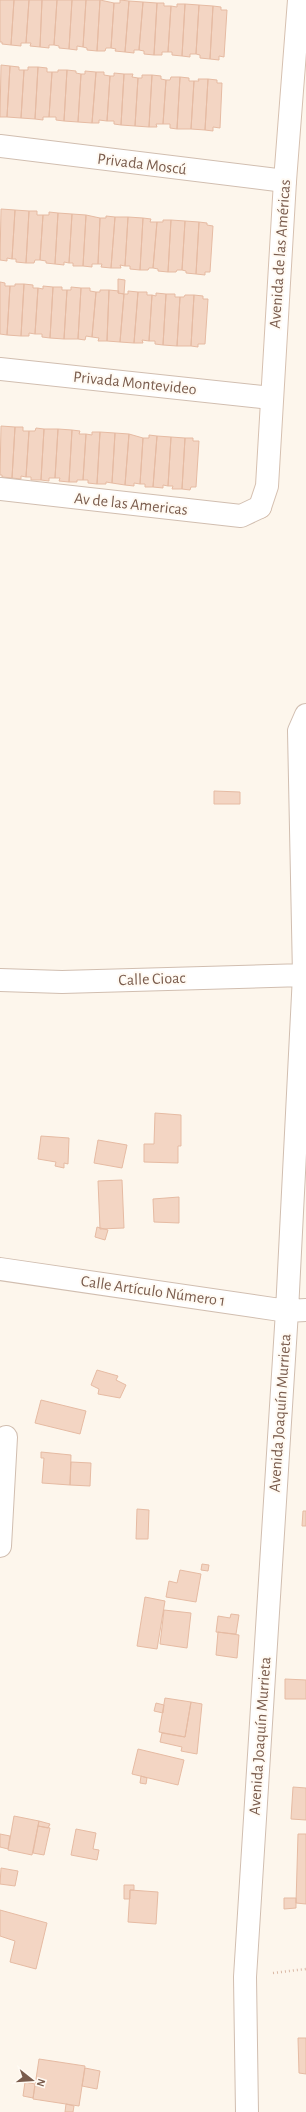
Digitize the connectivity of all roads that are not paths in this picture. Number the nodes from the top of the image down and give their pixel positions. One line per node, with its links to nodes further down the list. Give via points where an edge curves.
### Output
1 (300, 0): 3 (street, Avenida de las Américas)
2 (0, 146): 3 (street, Privada Moscú)
3 (285, 181): 5 (street, Avenida de las Américas)
4 (0, 369): 5 (street, Privada Montevideo)
5 (271, 398): 7 (street, Avenida de las Américas, via 267,486)
6 (0, 489): 7 (street, Av de las Americas, via 241,516)
7 (260, 507)
8 (306, 715): 9 (street, Avenida Joaquín Murrieta, via 299,731)
9 (304, 975): 10 (street, Calle Cioac, via 62,982); 12 (street, Avenida Joaquín Murrieta)
10 (0, 980)
11 (0, 1269): 12 (street, Calle Artículo Número 1)
12 (296, 1310): 15 (street, Avenida Joaquín Murrieta, via 245,1977)
13 (6, 1438): 14 (street)
14 (0, 1546)
15 (247, 2112)

